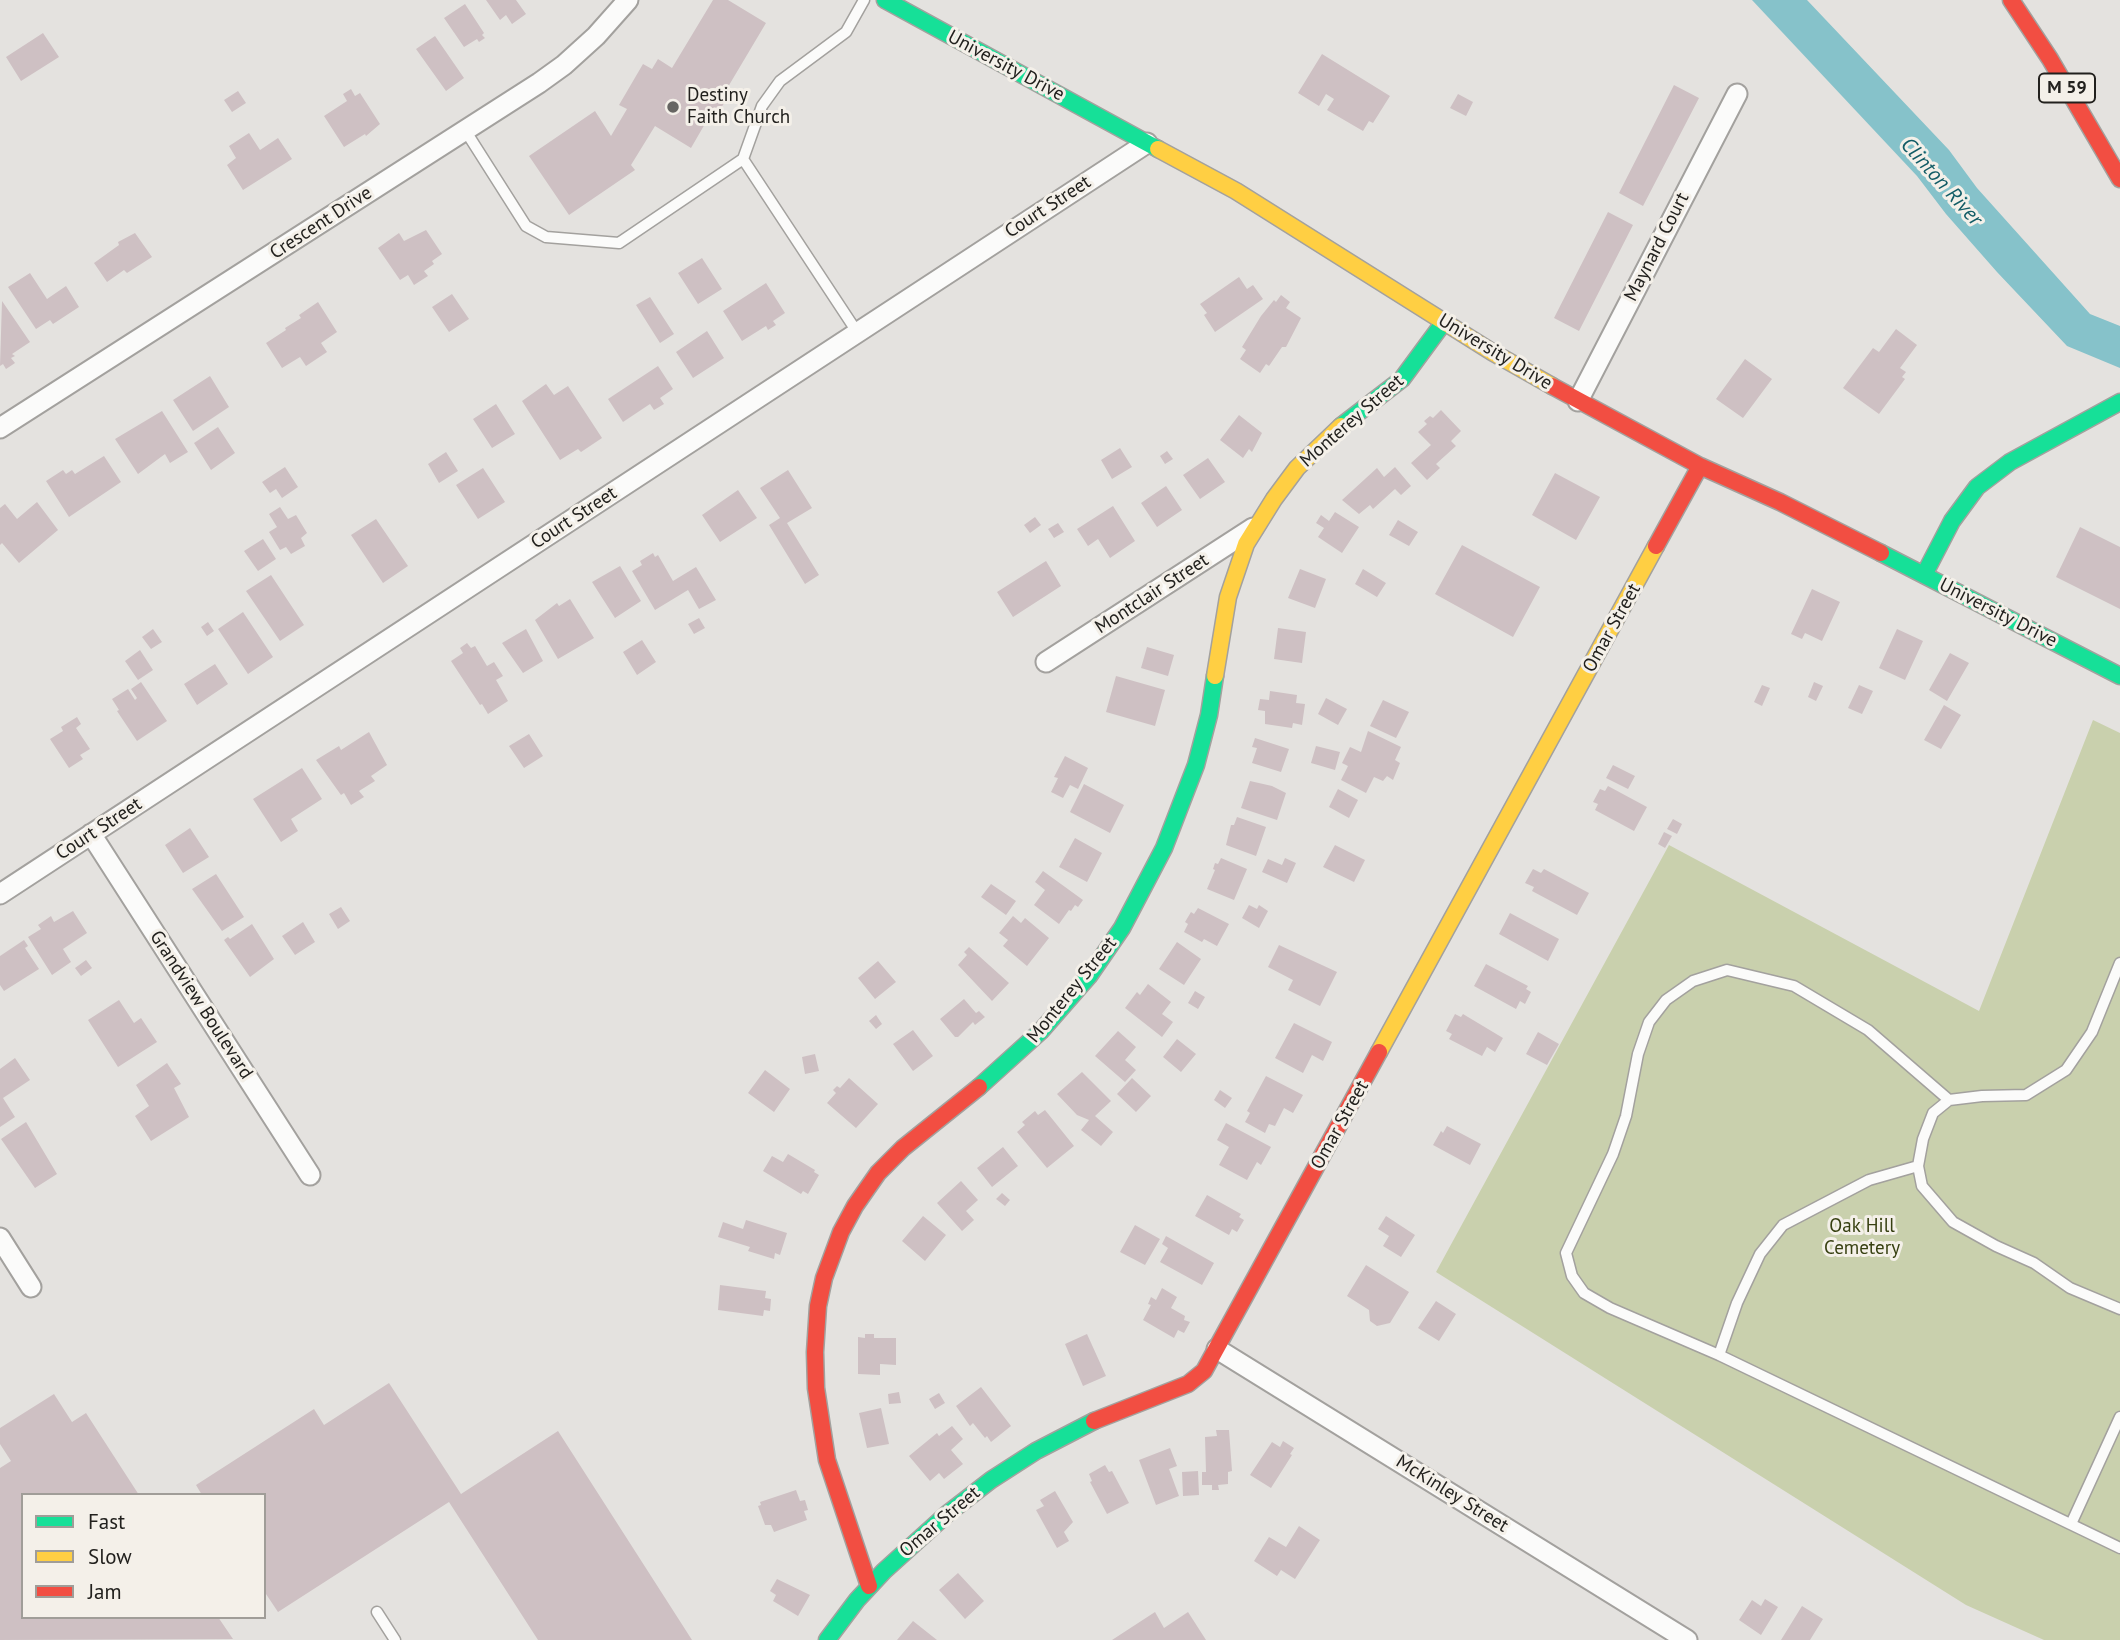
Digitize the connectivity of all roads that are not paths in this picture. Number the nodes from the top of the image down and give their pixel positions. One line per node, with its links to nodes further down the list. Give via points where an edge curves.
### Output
1 (628, 0): 7 (street, Crescent Drive, via 564,65)
2 (864, 0): 9 (lane, via 846,32 780,81 762,106)
3 (885, 0): 5 (main road, University Drive)
4 (2011, 0): 10 (main road, M 59)
5 (904, 5): 8 (main road, University Drive)
6 (1737, 94): 13 (street, Maynard Court)
7 (465, 131): 9 (lane, via 526,226 547,237 619,243); 15 (street, Crescent Drive)
8 (1147, 142): 11 (main road, University Drive, via 1253,201); 12 (street, Court Street)
9 (743, 159): 12 (lane)
10 (2120, 179)
11 (1444, 322): 13 (main road, University Drive); 17 (main road, Monterey Street, via 1402,379 1341,426 1297,468)
12 (857, 332): 21 (street, Court Street)
13 (1578, 401): 16 (main road, University Drive)
14 (2120, 402): 18 (main road, via 2010,462 1977,487)
15 (0, 428)
16 (1700, 466): 18 (main road, University Drive); 30 (main road, Omar Street)
17 (1257, 525): 19 (street, Montclair Street); 35 (main road, Monterey Street, via 1228,597 1196,765 1164,848 1127,919 1088,976 1041,1031 878,1173 855,1206 832,1254 818,1306 817,1397 830,1468)
18 (1924, 575): 20 (main road, University Drive)
19 (1046, 662)
20 (2120, 676)
21 (92, 834): 22 (street, Court Street); 26 (street, Grandview Boulevard)
22 (0, 894)
23 (2120, 963): 24 (lane, via 2092,1032 2066,1070 2026,1095)
24 (1949, 1100): 25 (lane, via 1933,1113); 31 (lane, via 1868,1030 1794,986 1727,970 1693,981 1666,1000 1649,1022 1613,1154 1566,1253 1572,1276 1584,1293)
25 (1918, 1166): 29 (lane, via 1922,1186 1953,1222 2034,1263 2070,1288); 31 (lane, via 1869,1180 1783,1225 1760,1254)
26 (310, 1175)
27 (0, 1238): 28 (street)
28 (31, 1287)
29 (2120, 1308)
30 (1217, 1349): 35 (main road, Omar Street, via 1194,1380 1091,1422 1006,1470 947,1514); 39 (street, McKinley Street)
31 (1719, 1355): 33 (lane)
32 (2120, 1417): 33 (lane)
33 (2070, 1524): 34 (lane)
34 (2120, 1548)
35 (869, 1586): 38 (main road, Omar Street)
36 (377, 1612): 37 (lane)
37 (395, 1640)
38 (827, 1640)
39 (1687, 1640)

